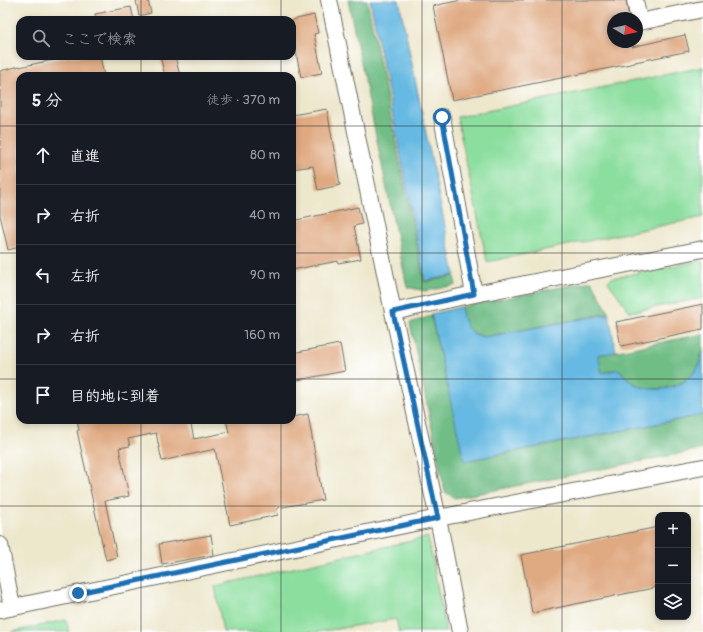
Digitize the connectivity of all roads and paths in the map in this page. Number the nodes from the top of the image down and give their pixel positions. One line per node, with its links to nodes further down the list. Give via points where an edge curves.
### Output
1 (329, 0): 7 (street)
2 (635, 0): 3 (street, via 639,22)
3 (703, 8)
4 (442, 117): 6 (street)
5 (703, 249): 6 (street)
6 (467, 296): 7 (street)
7 (393, 312): 9 (street)
8 (703, 467): 9 (street)
9 (438, 518): 11 (street); 12 (street)
10 (0, 545): 11 (street)
11 (6, 609)
12 (460, 632)

